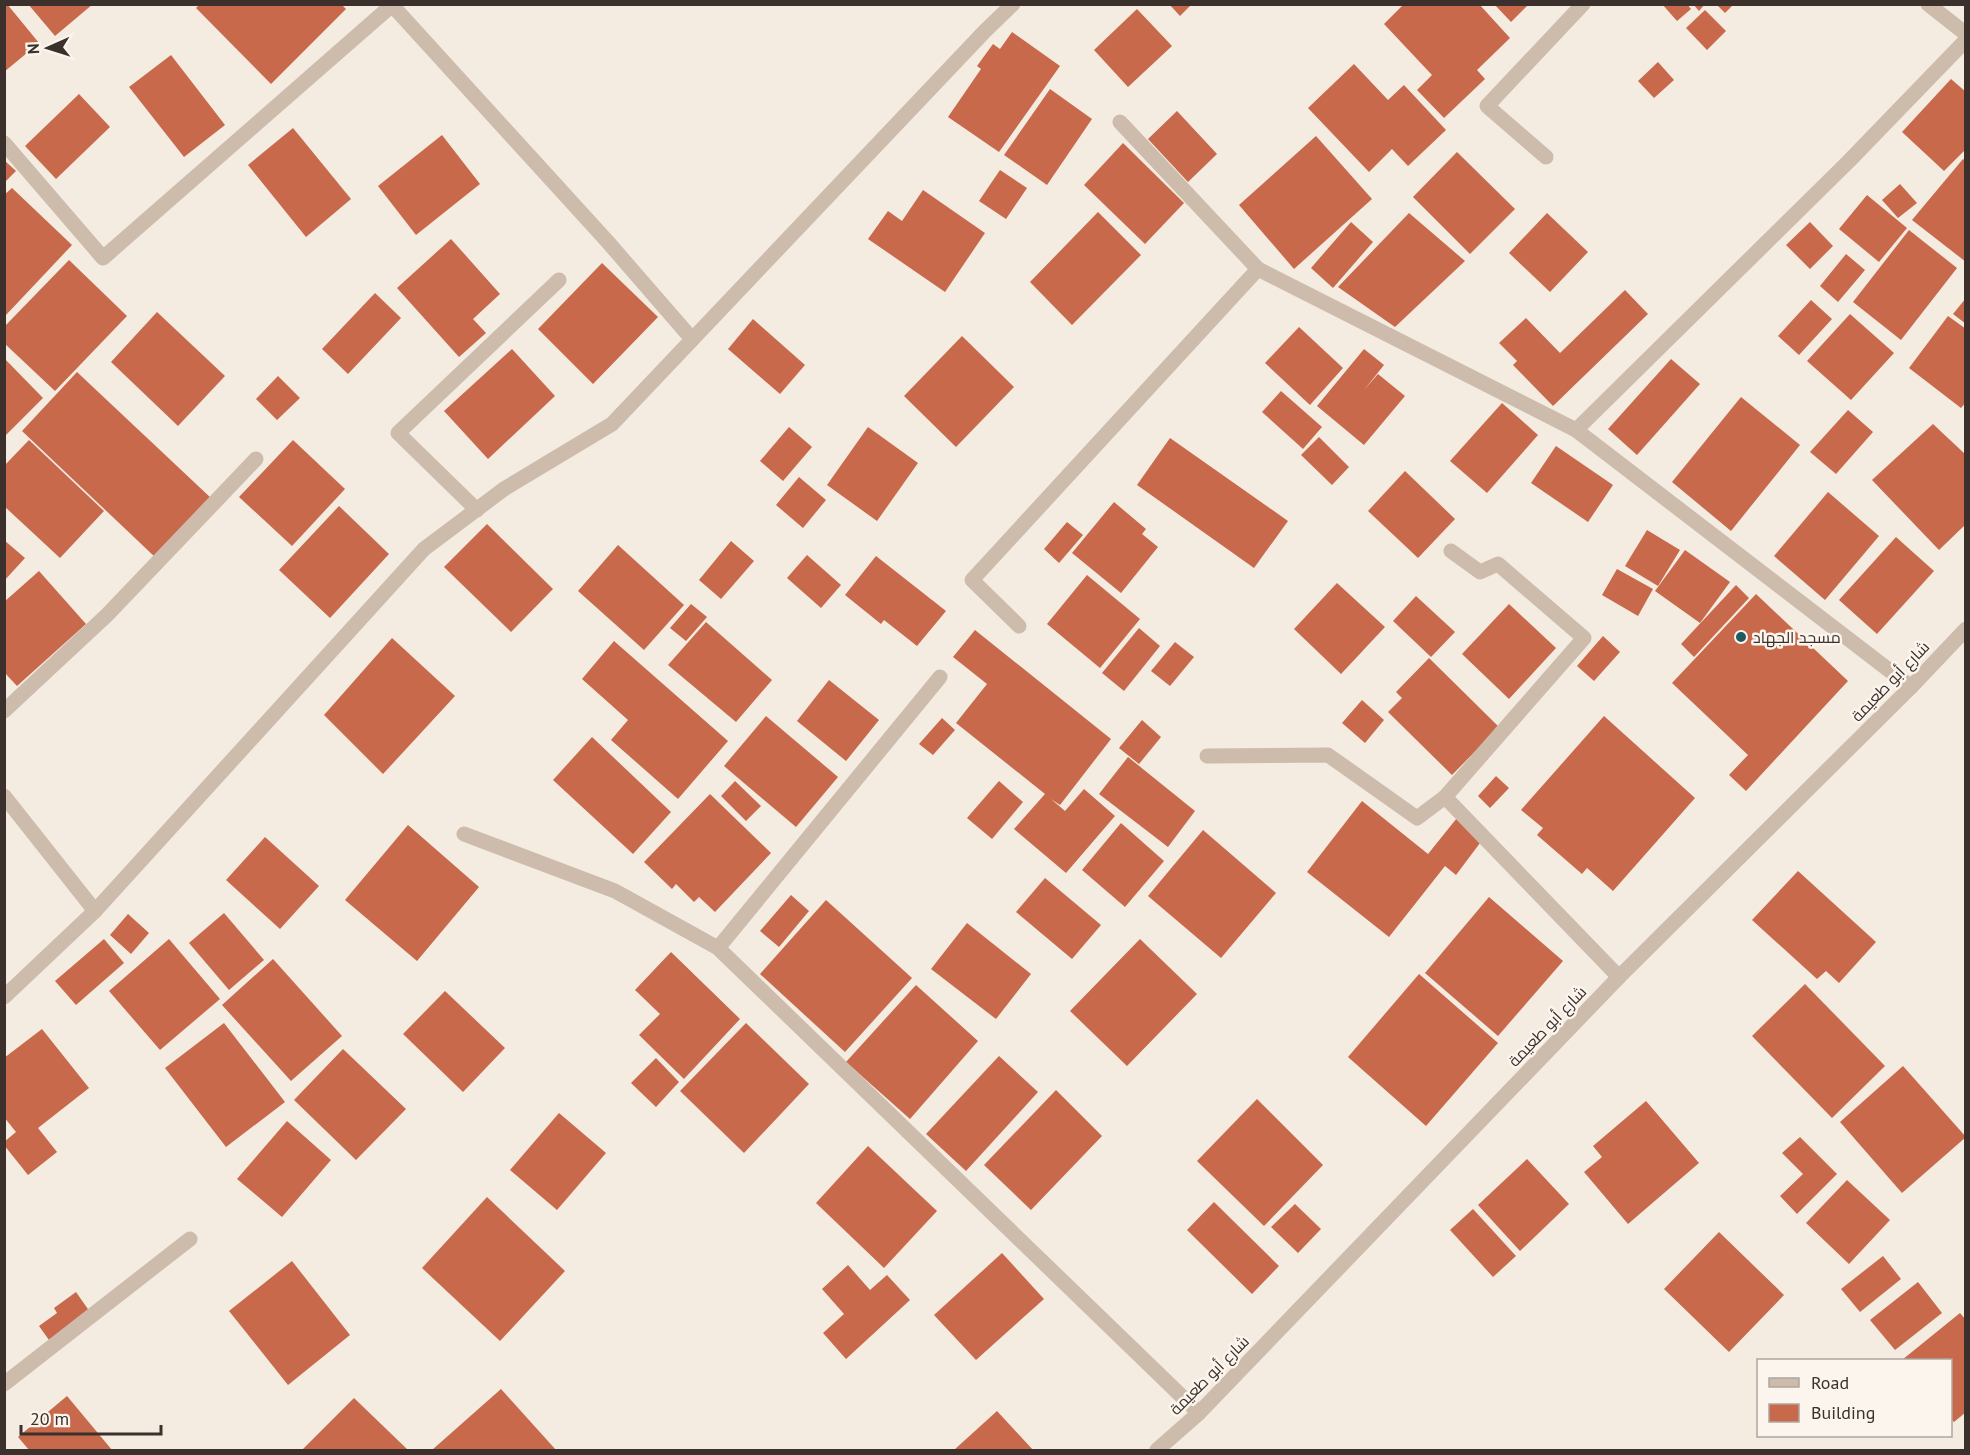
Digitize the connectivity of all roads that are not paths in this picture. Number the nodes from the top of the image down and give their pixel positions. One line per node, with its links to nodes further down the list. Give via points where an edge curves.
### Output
1 (1013, 4): 12 (street)
2 (1583, 4): 9 (street, via 1487,106)
3 (1928, 4): 5 (street)
4 (391, 5): 8 (street, via 104,258); 12 (street)
5 (1965, 34)
6 (1965, 40): 13 (street, via 1849,161)
7 (1120, 122): 10 (street)
8 (4, 143)
9 (1546, 157)
10 (1258, 269): 13 (street); 17 (street, via 972,580)
11 (559, 280): 15 (street, via 398,433)
12 (692, 339): 15 (street, via 612,424 504,489)
13 (1576, 430): 20 (street)
14 (256, 459): 21 (street, via 107,615)
15 (477, 510): 26 (street, via 424,549)
16 (1451, 551): 24 (street, via 1480,572 1498,564 1584,638)
17 (1019, 626)
18 (1965, 629): 20 (street, شارع أبو طعيمة)
19 (940, 676): 27 (street)
20 (1911, 687): 28 (street, شارع أبو طعيمة)
21 (4, 711)
22 (1207, 756): 24 (street, via 1328,755 1417,818)
23 (4, 796): 26 (street)
24 (1445, 797): 28 (street)
25 (464, 834): 27 (street, via 615,891)
26 (95, 911): 29 (street)
27 (718, 948): 32 (street)
28 (1619, 977): 32 (street, شارع أبو طعيمة)
29 (4, 997)
30 (190, 1239): 31 (street)
31 (4, 1384)
32 (1199, 1413): 33 (street, شارع أبو طعيمة)
33 (1157, 1450)

